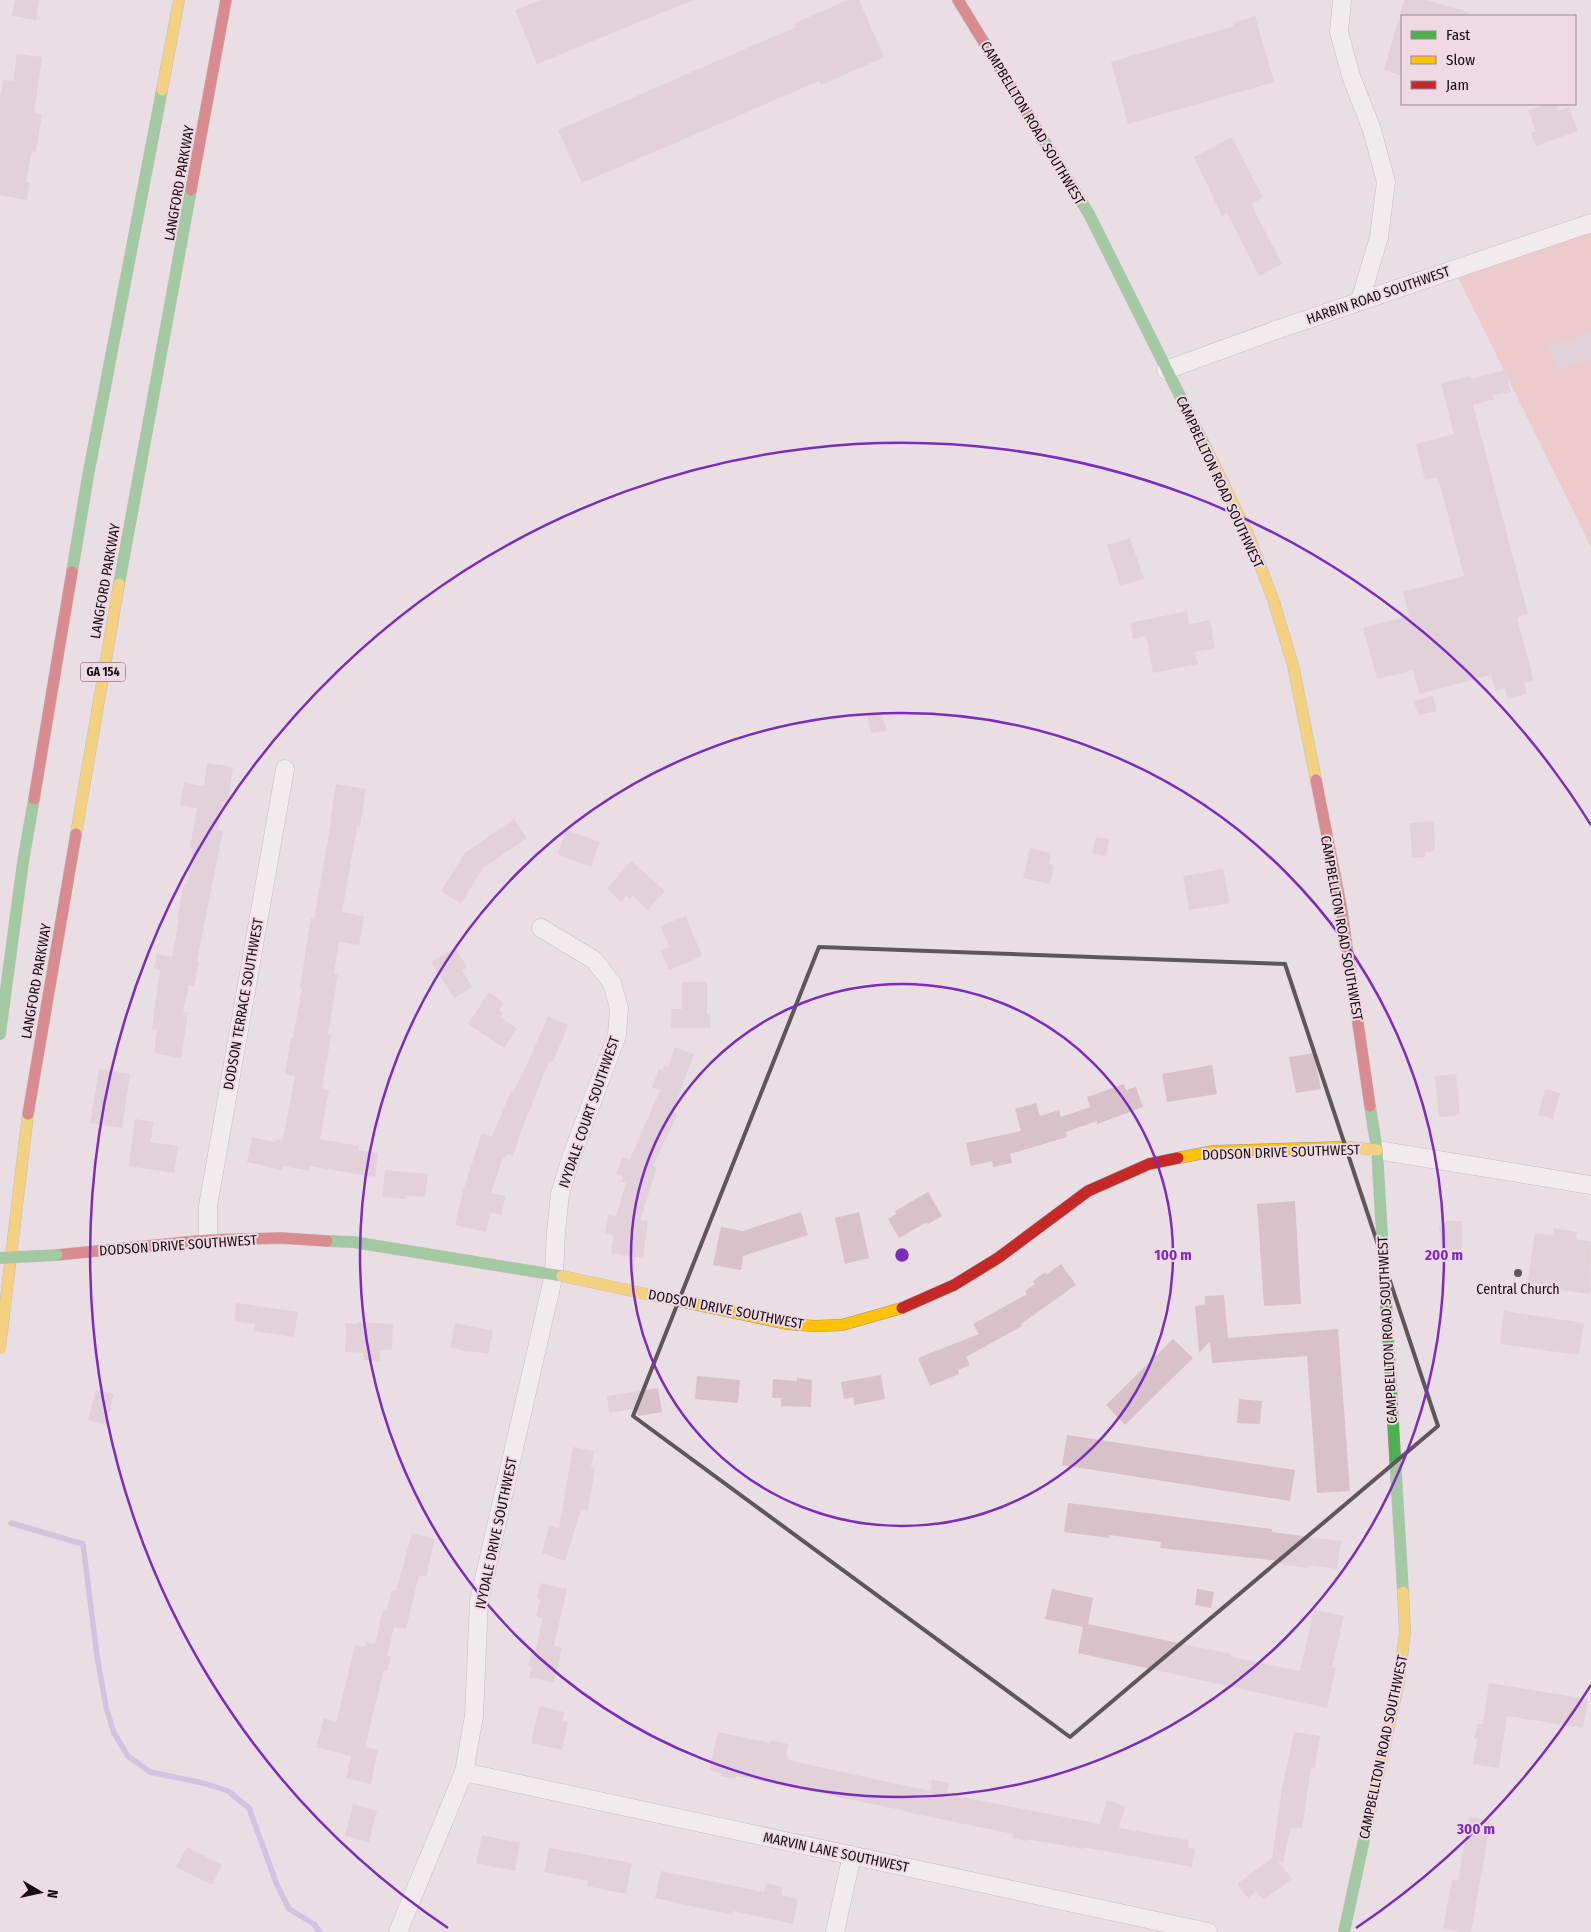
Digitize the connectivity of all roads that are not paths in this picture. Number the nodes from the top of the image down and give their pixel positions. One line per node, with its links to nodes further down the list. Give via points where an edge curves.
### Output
1 (179, 0): 10 (main road, LANGFORD PARKWAY, via 88,476 23,862)
2 (226, 0): 16 (main road, LANGFORD PARKWAY / GA 154, via 110,632 26,1127)
3 (958, 0): 7 (main road, CAMPBELLTON ROAD SOUTHWEST, via 1089,214)
4 (1342, 0): 6 (street, via 1339,32 1386,182 1379,237)
5 (1591, 223): 6 (street, HARBIN ROAD SOUTHWEST)
6 (1360, 301): 7 (street, HARBIN ROAD SOUTHWEST)
7 (1166, 370): 11 (main road, CAMPBELLTON ROAD SOUTHWEST, via 1248,534 1273,599 1293,665 1341,906)
8 (285, 769): 13 (street, DODSON TERRACE SOUTHWEST, via 208,1206)
9 (540, 928): 15 (street, IVYDALE COURT SOUTHWEST, via 594,960 612,983 619,1008 617,1035 560,1194)
10 (0, 1034)
11 (1377, 1150): 12 (street, DODSON DRIVE SOUTHWEST); 15 (main road, DODSON DRIVE SOUTHWEST, via 1348,1147 1214,1151 1148,1164 1088,1191 998,1258 954,1285 899,1309 842,1324 787,1324); 22 (main road, CAMPBELLTON ROAD SOUTHWEST, via 1405,1632 1399,1681)
12 (1591, 1186)
13 (208, 1240): 14 (main road, DODSON DRIVE SOUTHWEST, bridge); 15 (main road, DODSON DRIVE SOUTHWEST, via 281,1238 353,1242)
14 (0, 1258)
15 (554, 1274): 17 (street, IVYDALE DRIVE SOUTHWEST, via 478,1601 474,1716)
16 (0, 1348)
17 (464, 1772): 18 (street, MARVIN LANE SOUTHWEST); 19 (street, IVYDALE DRIVE SOUTHWEST)
18 (852, 1855): 20 (street); 21 (street, MARVIN LANE SOUTHWEST)
19 (398, 1932)
20 (836, 1932)
21 (1208, 1932)
22 (1344, 1932)

